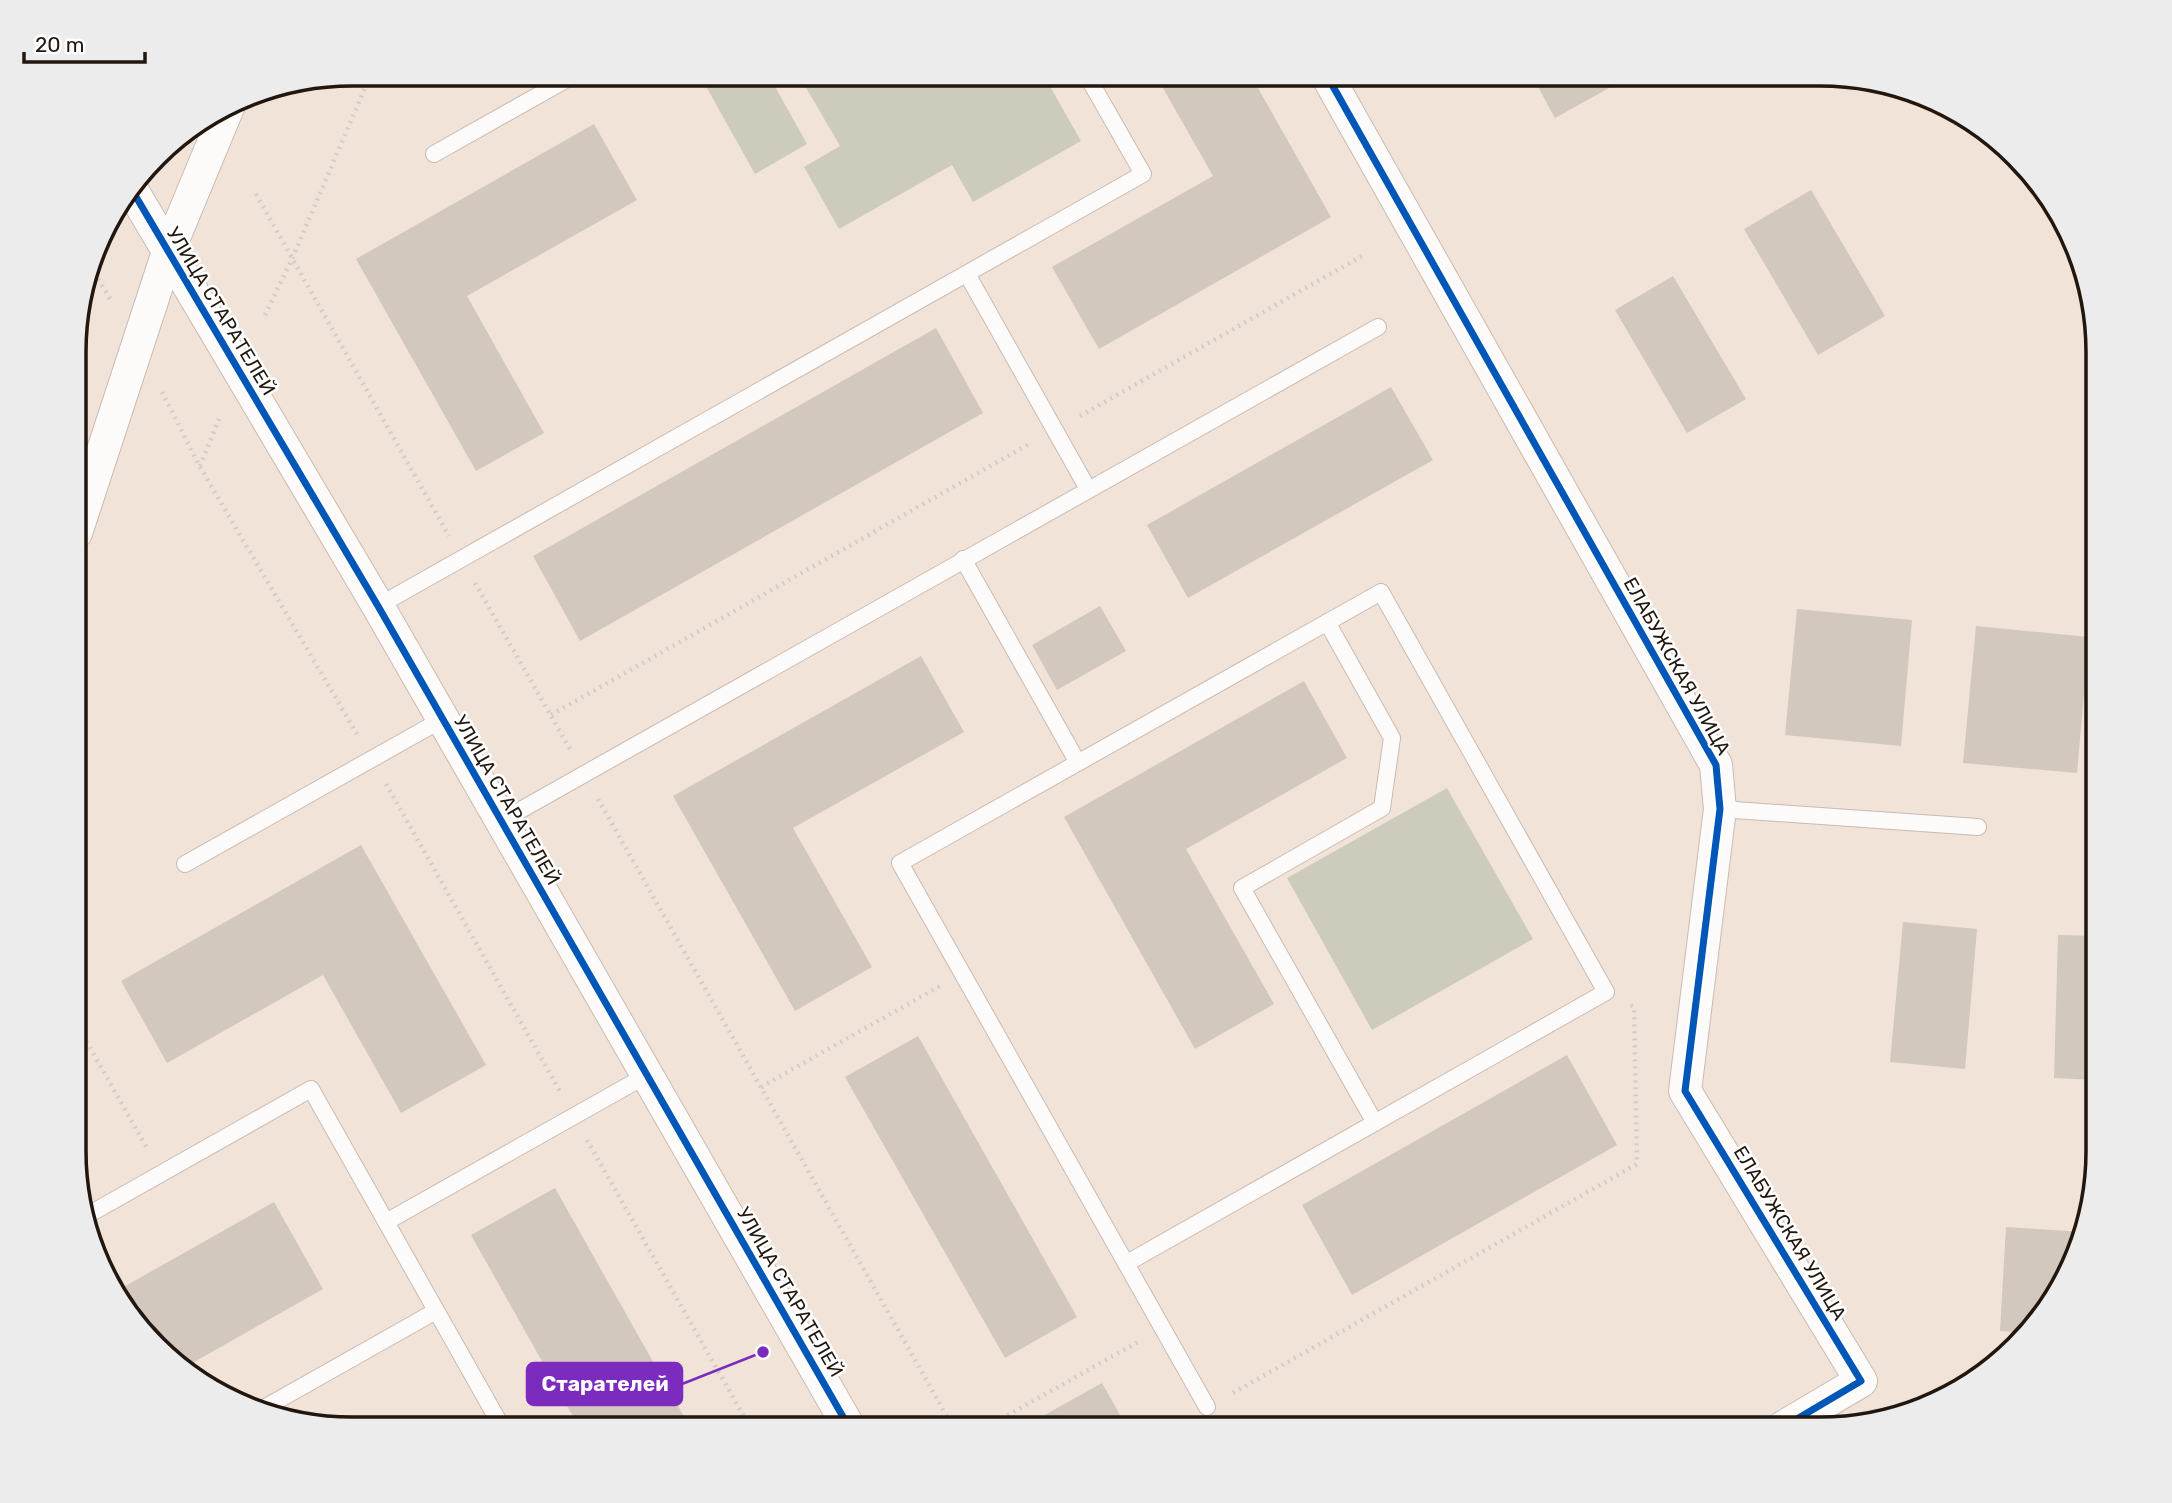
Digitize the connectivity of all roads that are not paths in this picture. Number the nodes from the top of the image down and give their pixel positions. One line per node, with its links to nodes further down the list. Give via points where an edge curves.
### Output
1 (555, 86): 5 (lane)
2 (1093, 86): 8 (lane, via 1143,174)
3 (1333, 86): 17 (street, ЕЛАБУЖСКАЯ УЛИЦА, via 1716,765)
4 (223, 119): 7 (street)
5 (434, 154)
6 (136, 197): 7 (street, УЛИЦА СТАРАТЕЛЕЙ)
7 (167, 252): 11 (street); 13 (street, УЛИЦА СТАРАТЕЛЕЙ)
8 (967, 274): 10 (lane); 13 (lane)
9 (1378, 327): 10 (lane)
10 (1088, 489): 12 (lane)
11 (86, 502)
12 (963, 559): 16 (lane); 18 (lane)
13 (378, 606): 15 (street, УЛИЦА СТАРАТЕЛЕЙ)
14 (1327, 622): 16 (lane); 22 (lane, via 1392,738 1382,808 1242,888); 22 (lane, via 1381,592 1606,992)
15 (443, 719): 18 (street, УЛИЦА СТАРАТЕЛЕЙ); 20 (lane)
16 (1079, 763): 25 (lane, via 900,863)
17 (1720, 809): 19 (lane); 31 (street, ЕЛАБУЖСКАЯ УЛИЦА, via 1685,1091 1861,1381)
18 (501, 821): 21 (street, УЛИЦА СТАРАТЕЛЕЙ)
19 (1978, 827)
20 (185, 864)
21 (647, 1075): 24 (lane); 30 (street, УЛИЦА СТАРАТЕЛЕЙ)
22 (1375, 1123): 25 (lane)
23 (93, 1212): 24 (lane, via 311,1089)
24 (386, 1222): 26 (lane)
25 (1126, 1263): 28 (lane)
26 (436, 1311): 27 (lane); 29 (lane)
27 (271, 1404)
28 (1207, 1407)
29 (496, 1417)
30 (843, 1417)
31 (1800, 1417)

